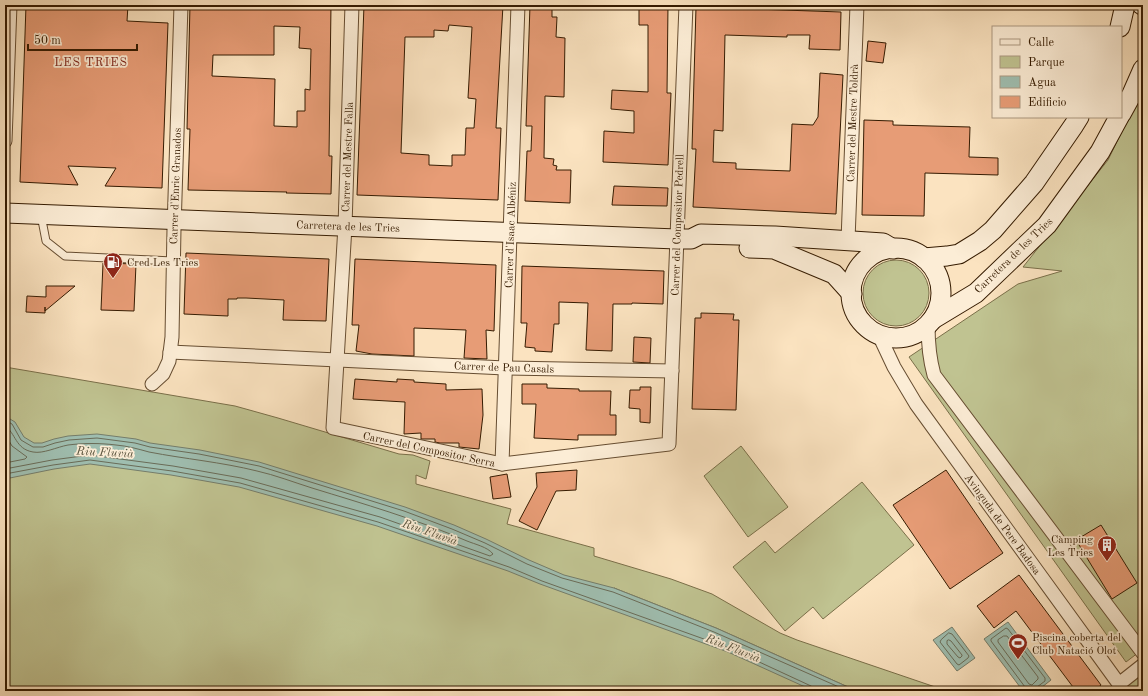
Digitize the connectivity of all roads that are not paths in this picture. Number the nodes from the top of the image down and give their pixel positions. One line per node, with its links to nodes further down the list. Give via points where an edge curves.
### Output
1 (10, 5): 13 (street)
2 (181, 5): 16 (street, Carrer d'Enric Granados)
3 (352, 5): 17 (street, Carrer del Mestre Falla)
4 (518, 5): 18 (street, Carrer d'Isaac Albéniz)
5 (686, 5): 19 (street, Carrer del Compositor Pedrell)
6 (857, 5): 20 (street, Carrer del Mestre Toldrà)
7 (1125, 5): 8 (street)
8 (1120, 26)
9 (1143, 69): 10 (street)
10 (1122, 112)
11 (1078, 118): 22 (street, via 1034,183 993,230 959,254)
12 (1118, 118): 25 (street, Carretera de les Tries, via 1100,152 1047,225 976,293)
13 (5, 141)
14 (5, 213): 15 (street, Carretera de les Tries)
15 (41, 215): 16 (street, Carretera de les Tries); 23 (lane, via 46,241 65,256)
16 (174, 220): 17 (street, Carretera de les Tries); 23 (street, Carrer d'Enric Granados)
17 (345, 226): 18 (street, Carretera de les Tries); 28 (street, Carrer del Mestre Falla)
18 (510, 233): 19 (street, Carretera de les Tries); 29 (street, Carrer d'Isaac Albéniz)
19 (684, 239): 20 (street, Carretera de les Tries, via 701,234); 24 (street, Carretera de les Tries, via 699,247 774,248 834,274); 30 (street, Carrer del Compositor Pedrell)
20 (848, 240): 21 (street, Carretera de les Tries, via 883,243)
21 (893, 249): 22 (street, via 910,250); 24 (street, via 875,254 860,266 852,284)
22 (924, 258): 25 (street, via 938,276 941,287 940,304)
23 (173, 260): 27 (street, Carrer d'Enric Granados)
24 (852, 294): 26 (street, via 859,317)
25 (930, 322): 26 (street, via 910,336 899,338); 35 (street, via 928,347 934,375)
26 (878, 334): 36 (street, Avinguda de Pere Badosa, via 916,404 1119,684)
27 (170, 352): 28 (street, Carrer de Pau Casals); 31 (street, Carrer d'Enric Granados, via 163,374)
28 (337, 360): 29 (street, Carrer de Pau Casals); 32 (street, Carrer del Mestre Falla)
29 (505, 368): 30 (street, Carrer de Pau Casals); 34 (street, Carrer d'Isaac Albéniz)
30 (672, 371): 33 (street, Carrer del Compositor Pedrell)
31 (152, 384)
32 (333, 428): 34 (street, Carrer del Compositor Serra)
33 (669, 444): 34 (street, Carrer del Compositor Serra)
34 (502, 464)
35 (1143, 653)
36 (1143, 665)

